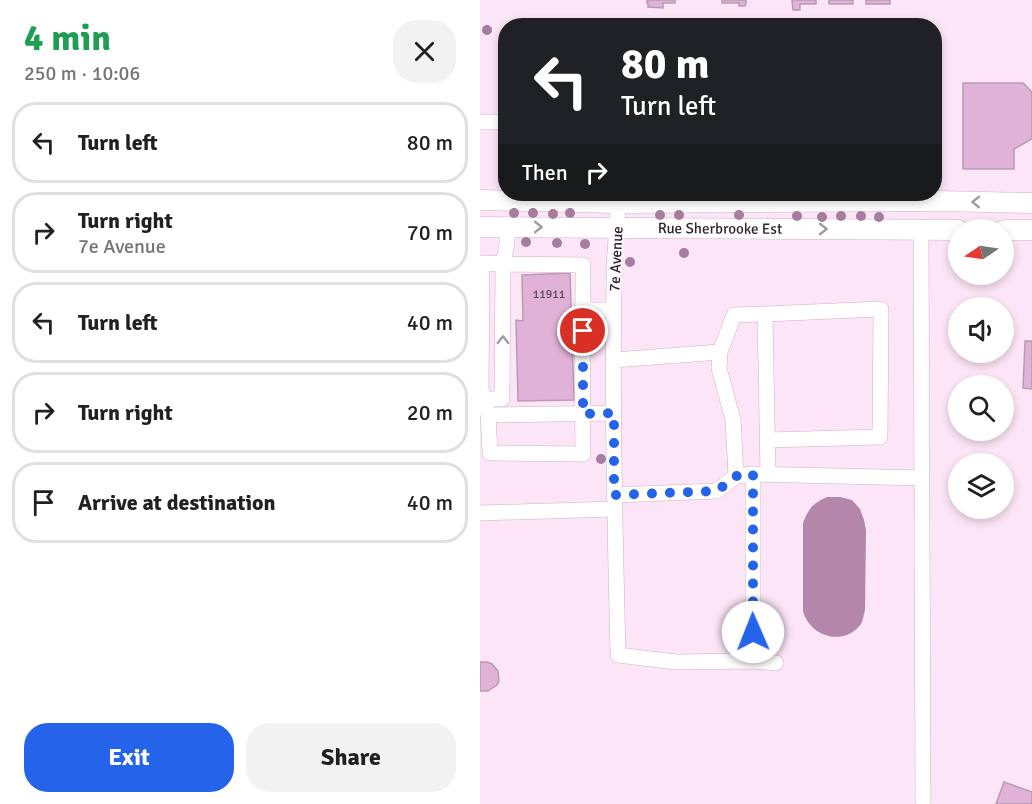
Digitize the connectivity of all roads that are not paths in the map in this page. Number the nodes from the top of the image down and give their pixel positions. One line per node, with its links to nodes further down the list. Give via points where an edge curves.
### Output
1 (480, 122): 2 (street)
2 (498, 122)
3 (480, 200): 4 (main road, Rue Sherbrooke Est)
4 (498, 200)
5 (619, 201): 14 (street, 7e Avenue)
6 (680, 201): 10 (main road, Rue Sherbrooke Est)
7 (713, 201): 10 (main road, Rue Sherbrooke Est)
8 (765, 201): 16 (main road)
9 (920, 201): 11 (main road, Rue Sherbrooke Est, one-way to 9); 17 (main road)
10 (700, 202): 15 (main road)
11 (1032, 203)
12 (480, 227): 13 (main road, Rue Sherbrooke Est)
13 (507, 227): 14 (main road, Rue Sherbrooke Est, one-way to 14); 21 (street)
14 (618, 227): 15 (main road, Rue Sherbrooke Est); 23 (street, 7e Avenue)
15 (703, 228): 16 (main road, Rue Sherbrooke Est)
16 (764, 228): 17 (main road, Rue Sherbrooke Est, one-way to 17)
17 (921, 230): 18 (main road, Rue Sherbrooke Est); 34 (street)
18 (948, 230)
19 (1014, 230): 20 (main road)
20 (1032, 230)
21 (503, 264): 22 (street, via 583,265); 27 (street, one-way to 21, via 502,399); 27 (street, via 482,263)
22 (583, 310): 23 (street); 29 (street)
23 (614, 310): 26 (street, 7e Avenue)
24 (765, 314): 25 (street, via 734,315); 31 (street); 31 (street, via 881,309 880,437)
25 (720, 352): 26 (street); 33 (street, via 719,368 733,420)
26 (614, 360): 28 (street, 7e Avenue)
27 (484, 399): 30 (street)
28 (614, 413): 29 (street); 35 (street, 7e Avenue)
29 (583, 414): 30 (street); 30 (street, via 583,454 490,453)
30 (488, 415)
31 (768, 440): 32 (street)
32 (761, 474): 33 (street); 34 (street); 37 (street)
33 (736, 476): 35 (street, via 717,491)
34 (922, 478): 39 (street)
35 (614, 502): 36 (street); 37 (street, 7e Avenue, via 618,655 676,662)
36 (480, 513)
37 (753, 661): 38 (street)
38 (776, 663)
39 (923, 804)

